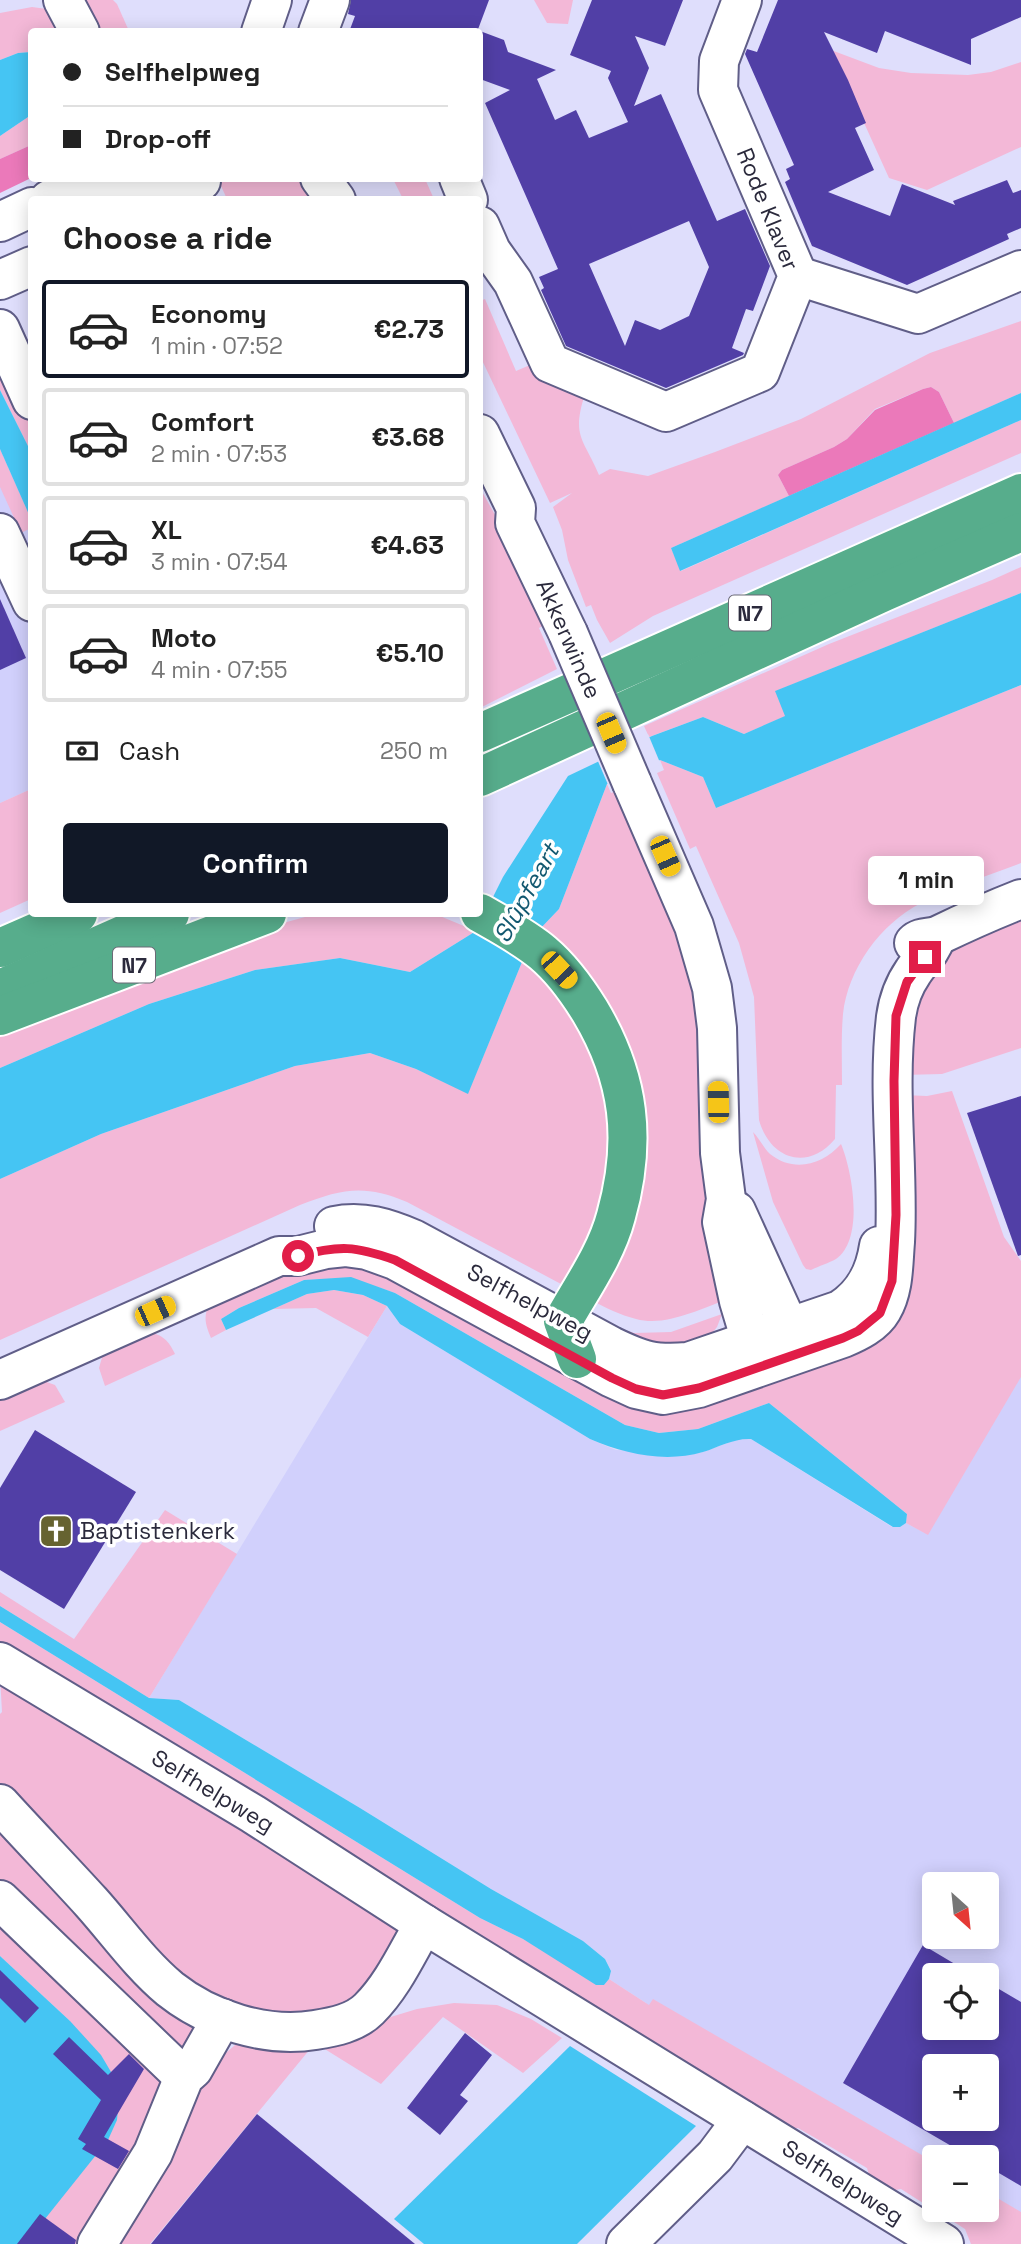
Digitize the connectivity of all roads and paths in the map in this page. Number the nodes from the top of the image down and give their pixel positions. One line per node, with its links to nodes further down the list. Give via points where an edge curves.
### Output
1 (63, 0): 5 (street)
2 (272, 0): 6 (street)
3 (330, 0): 7 (street)
4 (742, 0): 19 (street, Rode Klaver, via 719,61 718,90)
5 (78, 28)
6 (262, 28)
7 (320, 28)
8 (87, 182): 11 (street)
9 (87, 182): 12 (street)
10 (201, 186): 13 (street, via 142,187)
11 (57, 196)
12 (108, 196)
13 (117, 196)
14 (28, 210): 15 (street)
15 (0, 222)
16 (483, 233): 19 (street, Rode Klaver, via 513,282 551,363 666,412 760,372)
17 (28, 268): 20 (street)
18 (1021, 270): 19 (street, via 918,314)
19 (798, 276)
20 (0, 280)
21 (0, 329): 22 (street)
22 (28, 391)
23 (483, 439): 26 (street, Akkerwinde, via 516,508)
24 (483, 482): 26 (street, Akkerwinde, via 502,514)
25 (1021, 493): 30 (highway, N7)
26 (515, 523): 42 (street, Akkerwinde, bridge, via 568,633 694,926 712,988 717,1028 720,1153 726,1199 740,1216)
27 (1021, 532): 31 (highway, N7)
28 (0, 533): 29 (street)
29 (28, 593)
30 (483, 732)
31 (483, 776)
32 (1021, 899): 42 (street, via 936,937 919,939 881,990 873,1017 870,1111 881,1188 880,1243 873,1270 864,1288 846,1306)
33 (483, 916): 41 (highway, via 543,953 575,987 604,1036 625,1097 627,1161 616,1218)
34 (71, 917): 37 (highway)
35 (163, 917): 38 (highway, N7)
36 (259, 917): 39 (highway, N7)
37 (0, 948)
38 (0, 989)
39 (0, 1016)
40 (279, 1256): 41 (street, Selfhelpweg, via 291,1241 320,1229 368,1224 413,1239); 43 (street, Selfhelpweg, via 326,1248 368,1250 395,1260); 44 (street, Selfhelpweg)
41 (563, 1321): 42 (street, Selfhelpweg, via 639,1359 662,1364); 43 (highway)
42 (773, 1343): 43 (street, Selfhelpweg, via 699,1388 663,1395 636,1389)
43 (577, 1359)
44 (0, 1380)
45 (0, 1662): 48 (street, Selfhelpweg, via 253,1814)
46 (0, 1804): 49 (street, via 149,1969 172,1990)
47 (0, 1900): 50 (street)
48 (424, 1924): 49 (street, via 388,1987 367,2011 340,2026 272,2032); 51 (street, Selfhelpweg)
49 (222, 2018): 50 (street)
50 (184, 2077): 52 (street, via 153,2153)
51 (742, 2120): 53 (street, via 715,2156); 54 (street, Selfhelpweg)
52 (97, 2244)
53 (626, 2244)
54 (944, 2244)

